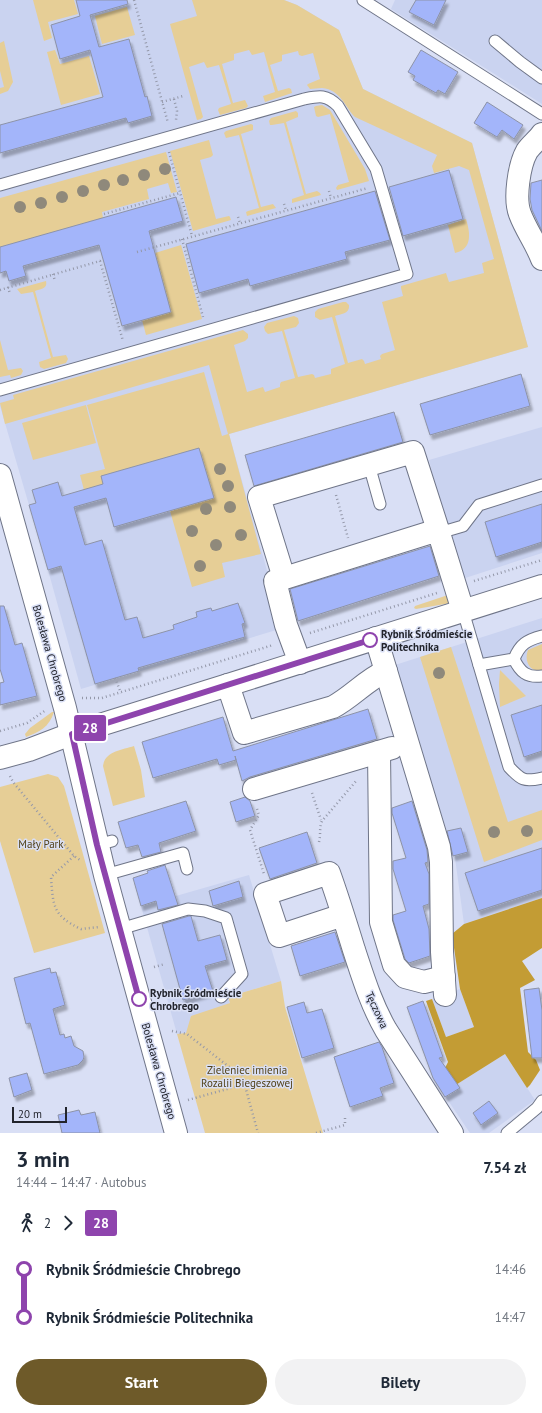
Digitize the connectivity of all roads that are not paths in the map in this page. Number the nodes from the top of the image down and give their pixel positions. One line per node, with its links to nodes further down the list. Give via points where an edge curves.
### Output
1 (363, 0): 4 (lane)
2 (495, 41): 3 (lane)
3 (542, 78)
4 (542, 114)
5 (542, 134): 7 (street, via 527,151 517,200 524,223)
6 (0, 185): 8 (lane, via 316,97 325,97 338,106 374,163 406,274)
7 (542, 259)
8 (0, 390)
9 (369, 465): 12 (lane); 13 (street, via 413,452); 14 (street, via 259,497)
10 (0, 475): 25 (street, Bolesława Chrobrego, via 7,520)
11 (542, 485): 13 (lane, via 479,505 463,526)
12 (380, 504)
13 (439, 531): 14 (street, via 351,546); 16 (street)
14 (284, 578): 20 (street, via 275,581 286,625)
15 (542, 586): 16 (street)
16 (463, 611): 18 (street); 21 (lane)
17 (542, 636): 19 (lane, via 525,643 518,649)
18 (376, 638): 20 (street); 22 (street)
19 (514, 659): 21 (lane); 23 (lane, via 525,674 533,677)
20 (300, 662): 24 (street)
21 (479, 665): 29 (lane, via 509,767 518,777 526,780)
22 (386, 671): 24 (street, via 375,676 333,707 244,733); 26 (street)
23 (542, 676)
24 (228, 684): 25 (street)
25 (72, 734): 28 (street); 32 (street, Bolesława Chrobrego, via 105,843)
26 (408, 742): 27 (street); 27 (street, via 439,847 445,986 406,978 394,965 381,922)
27 (374, 754): 30 (street)
28 (5, 767)
29 (542, 778)
30 (254, 790)
31 (187, 869): 32 (lane, via 183,853)
32 (105, 875): 34 (street, Bolesława Chrobrego)
33 (343, 916): 33 (street, Tęczowa, via 279,936 266,894 330,873); 38 (street, Tęczowa, via 376,1013)
34 (120, 929): 35 (lane, via 188,909 226,918 242,974); 37 (street, Bolesława Chrobrego)
35 (221, 997)
36 (542, 1101): 39 (lane)
37 (176, 1133)
38 (452, 1133)
39 (507, 1133)

